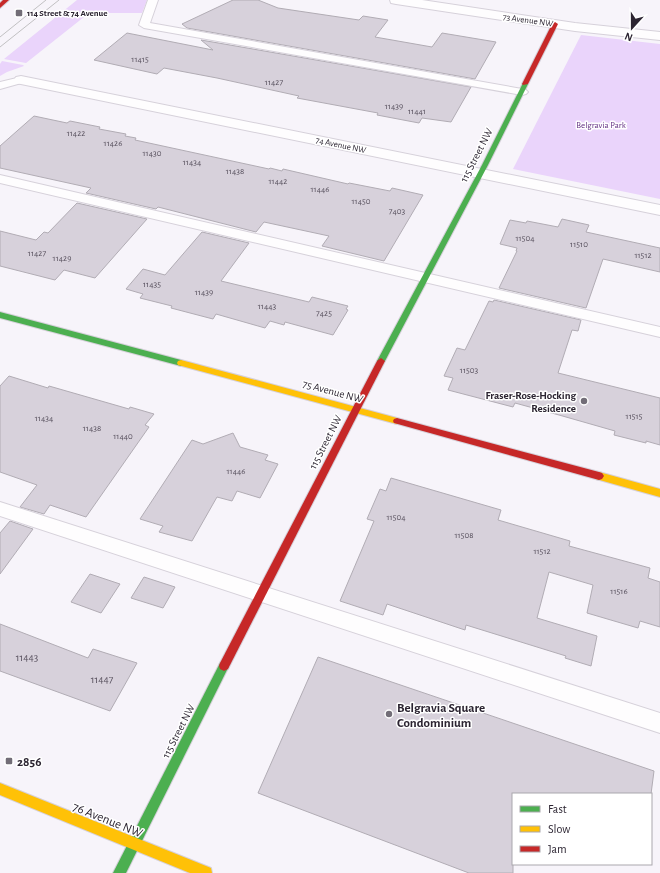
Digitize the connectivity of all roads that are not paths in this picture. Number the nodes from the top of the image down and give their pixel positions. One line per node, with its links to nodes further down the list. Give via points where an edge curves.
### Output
1 (6, 0): 4 (street)
2 (153, 0): 9 (lane, via 144,24)
3 (396, 0): 5 (street, 73 Avenue NW)
4 (0, 6)
5 (555, 24): 6 (street, 73 Avenue NW); 9 (street, 115 Street NW)
6 (660, 36)
7 (21, 80): 8 (lane); 10 (street, 74 Avenue NW)
8 (0, 86)
9 (522, 92): 10 (street, 115 Street NW)
10 (480, 174): 12 (street, 74 Avenue NW); 13 (street, 115 Street NW)
11 (0, 179): 13 (lane)
12 (660, 210)
13 (426, 277): 15 (lane); 16 (street, 115 Street NW)
14 (0, 314): 16 (street, 75 Avenue NW)
15 (660, 332)
16 (355, 409): 17 (street, 75 Avenue NW); 19 (street, 115 Street NW)
17 (660, 493)
18 (0, 509): 19 (lane)
19 (260, 594): 20 (lane); 22 (street, 115 Street NW)
20 (660, 723)
21 (0, 789): 22 (street, 76 Avenue NW)
22 (135, 844): 23 (street, 115 Street NW); 24 (street, 76 Avenue NW)
23 (119, 873)
24 (206, 873)

